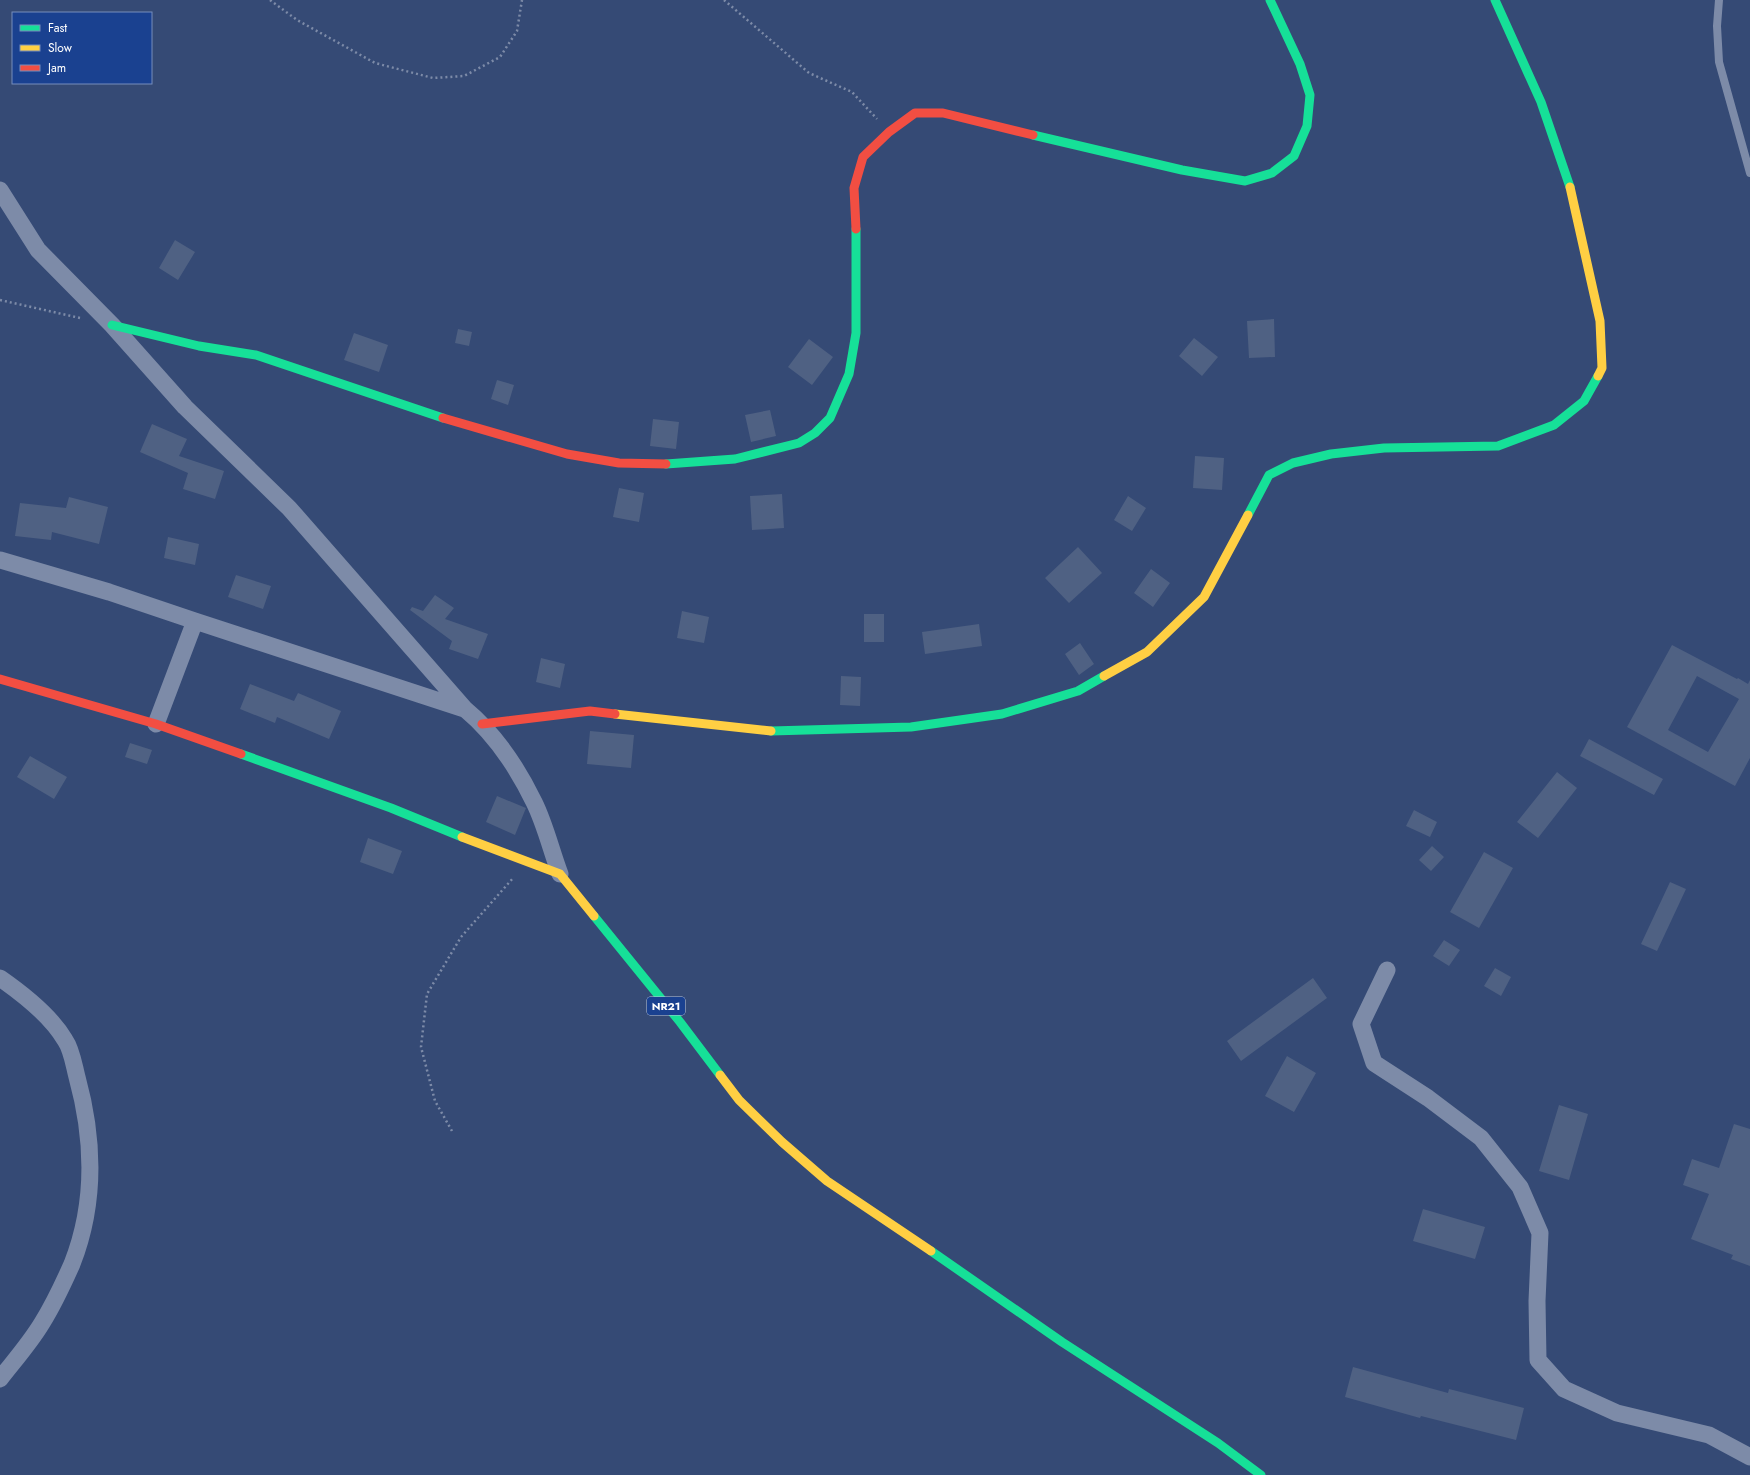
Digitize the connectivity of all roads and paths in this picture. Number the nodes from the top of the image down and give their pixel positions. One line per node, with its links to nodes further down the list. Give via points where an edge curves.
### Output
1 (270, 0): 2 (path, via 297,20 375,63 433,78 464,76 500,57 517,31)
2 (522, 0)
3 (724, 0): 7 (path, via 808,73 852,92)
4 (1270, 0): 7 (street, via 1300,64 1310,95 1306,126 1294,156 1272,173 1245,181 1182,170 943,113 915,113)
5 (1496, 0): 18 (street, via 1541,102 1569,181 1600,321 1602,368 1584,401 1554,425 1498,446 1384,448 1331,454 1293,463 1268,475 1204,597 1148,652 1078,691 1002,714 910,727 770,731 590,711)
6 (1719, 0): 8 (lane, via 1719,62)
7 (889, 132): 12 (street, via 863,157 854,188 857,253 856,333 849,374 830,418 815,433 799,443 735,459 650,464 567,454 443,418 256,355 199,346)
8 (1750, 173)
9 (0, 190): 12 (street, via 38,250)
10 (0, 300): 11 (path)
11 (81, 318)
12 (112, 325): 16 (street, via 185,407 289,508)
13 (0, 560): 14 (street, via 109,592)
14 (195, 622): 16 (street); 17 (street)
15 (0, 679): 17 (street)
16 (465, 709): 18 (street)
17 (156, 724): 19 (street, via 391,808)
18 (482, 724): 20 (street, via 510,760 534,803)
19 (528, 862): 20 (street); 23 (path, via 461,937 427,994 421,1046 436,1101)
20 (560, 874): 26 (street, NR21, via 680,1022 739,1100 827,1181 1062,1342 1218,1443)
21 (1387, 970): 25 (street, via 1361,1024 1374,1063 1428,1098 1481,1138 1520,1186 1540,1233 1538,1360 1564,1389 1617,1413 1709,1435)
22 (0, 978): 24 (street, via 23,995 66,1040 82,1094 91,1164 90,1196 72,1264 42,1323)
23 (452, 1131)
24 (0, 1379)
25 (1750, 1457)
26 (1261, 1475)

